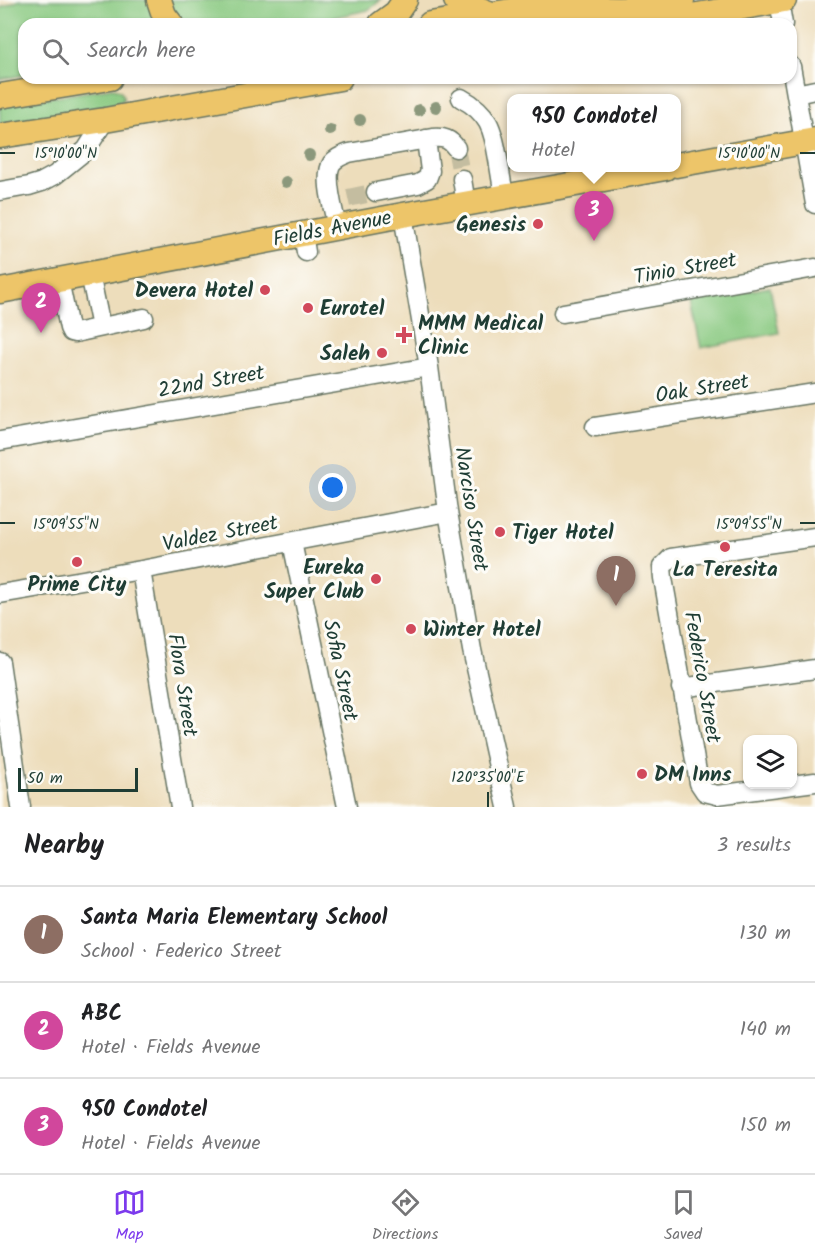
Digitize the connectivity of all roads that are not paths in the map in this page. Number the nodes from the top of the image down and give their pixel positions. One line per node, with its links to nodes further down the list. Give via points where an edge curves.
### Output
1 (159, 0): 8 (main road)
2 (405, 0): 9 (main road)
3 (420, 0): 10 (main road)
4 (456, 0): 7 (main road)
5 (682, 0): 7 (main road, via 637,9 530,8)
6 (782, 8): 12 (main road)
7 (493, 15): 11 (main road)
8 (166, 18)
9 (389, 18)
10 (422, 18)
11 (472, 18)
12 (696, 18)
13 (73, 84): 18 (main road)
14 (306, 84): 20 (main road)
15 (794, 84): 17 (street)
16 (815, 90): 17 (street)
17 (796, 94): 23 (street)
18 (0, 96)
19 (461, 98): 30 (street, via 478,110 491,127)
20 (105, 120): 21 (main road); 28 (street, via 86,150 55,175 30,186)
21 (0, 136)
22 (426, 139): 24 (street, via 446,138); 29 (street, via 430,171 427,179); 34 (street, via 349,153 333,162 328,178 340,199)
23 (810, 141): 25 (main road); 32 (street)
24 (456, 148)
25 (681, 164)
26 (642, 172): 30 (main road, Fields Avenue)
27 (462, 179): 31 (street)
28 (0, 191)
29 (376, 192)
30 (504, 196): 31 (main road, Fields Avenue)
31 (466, 204): 33 (main road, Fields Avenue)
32 (815, 204)
33 (403, 215): 34 (main road, Fields Avenue); 42 (street, Narciso Street)
34 (337, 227): 36 (main road, Fields Avenue, via 305,243)
35 (815, 268): 39 (street, Tinio Street)
36 (90, 274): 37 (main road, Fields Avenue); 41 (street)
37 (59, 280): 38 (main road, Fields Avenue); 41 (street, via 71,332)
38 (0, 291)
39 (563, 313)
40 (144, 318): 41 (street)
41 (101, 327)
42 (429, 367): 45 (street, 22nd Street); 46 (street, Narciso Street)
43 (815, 393): 44 (street, Oak Street)
44 (595, 427)
45 (0, 441)
46 (448, 512): 48 (street, Valdez Street); 58 (street, Narciso Street, via 472,650)
47 (815, 537): 53 (street, Federico Street, via 671,558 662,567)
48 (292, 542): 49 (street, Valdez Street); 57 (street, Sofia Street)
49 (141, 570): 50 (street, Valdez Street); 56 (street, Flora Street)
50 (0, 594)
51 (0, 662): 55 (street)
52 (815, 669): 53 (street)
53 (681, 688): 54 (street, Federico Street, via 699,783 705,792 717,795)
54 (815, 782)
55 (21, 807)
56 (180, 807)
57 (347, 807)
58 (507, 807)

